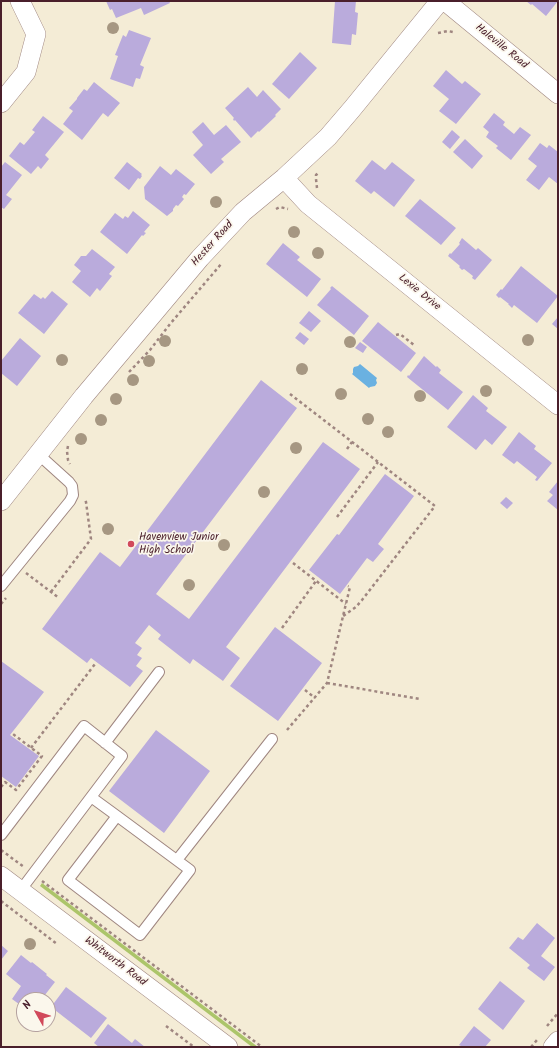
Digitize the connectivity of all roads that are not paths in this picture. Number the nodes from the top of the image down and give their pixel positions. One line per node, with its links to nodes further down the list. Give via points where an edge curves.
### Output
1 (20, 1): 5 (street, via 36,34 26,72)
2 (440, 1): 6 (street, Hester Road, via 338,126)
3 (445, 1): 4 (street, Haleville Road)
4 (558, 94)
5 (1, 104)
6 (284, 178): 7 (street, Lexie Drive, via 308,204); 8 (street, Hester Road, via 242,212 200,258)
7 (558, 405)
8 (38, 454): 9 (street, Hester Road); 10 (lane, via 69,482 73,495)
9 (1, 501)
10 (1, 586)
11 (159, 672): 13 (lane)
12 (272, 740): 17 (lane)
13 (105, 743): 14 (lane, via 122,756); 16 (lane, via 84,726)
14 (91, 797): 15 (lane); 19 (lane)
15 (117, 816): 17 (lane); 17 (lane, via 68,880 140,935 190,870)
16 (1, 835)
17 (177, 860)
18 (1, 876): 19 (street, Whitworth Road)
19 (20, 891): 21 (street, Whitworth Road)
20 (558, 1041): 22 (street)
21 (228, 1047)
22 (553, 1047)

